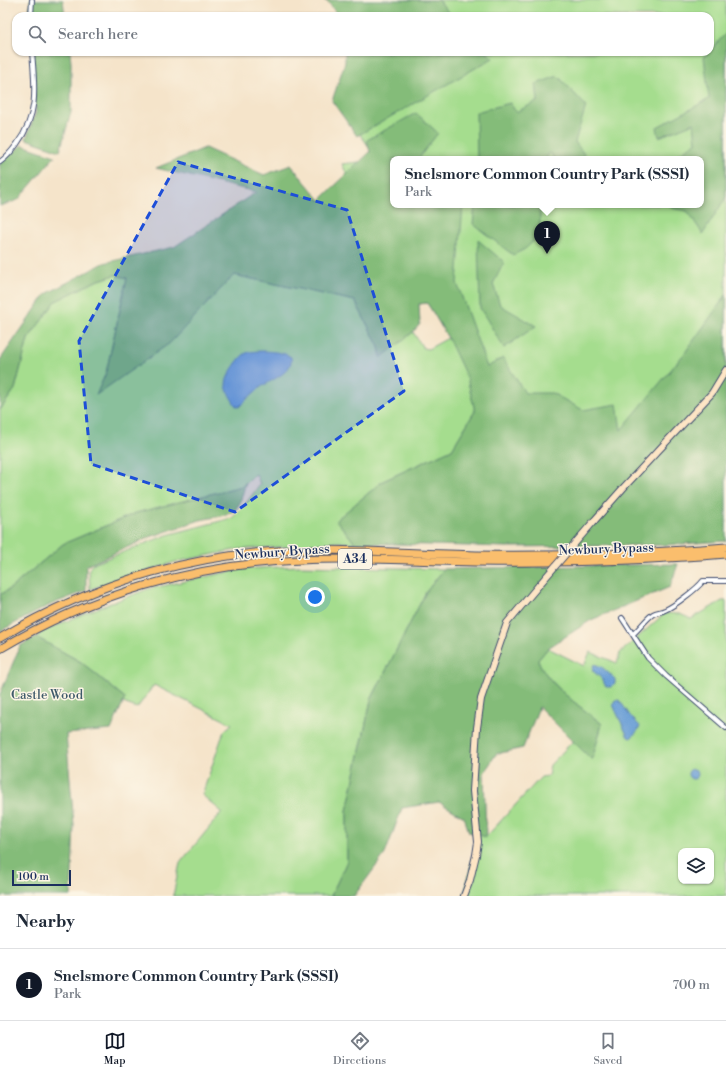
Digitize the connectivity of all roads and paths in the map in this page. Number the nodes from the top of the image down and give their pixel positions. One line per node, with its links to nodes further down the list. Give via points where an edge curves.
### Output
1 (32, 0): 2 (street)
2 (31, 12)
3 (32, 56): 4 (street, via 34,110 26,131 7,157)
4 (0, 162)
5 (726, 370): 14 (main road, bridge, via 712,393 621,490 507,623 481,699 473,791 478,842)
6 (726, 547): 11 (highway, Newbury Bypass / A34, via 584,555 451,555 315,550 230,556 165,569 108,586 41,614)
7 (726, 554): 12 (highway, Newbury Bypass / A34, via 597,562 300,560 230,566 171,578 106,598)
8 (726, 581): 10 (street, via 703,581 699,587 670,607 647,619)
9 (622, 618): 10 (street)
10 (633, 634): 13 (street, via 648,658)
11 (0, 638)
12 (0, 649)
13 (726, 728)
14 (464, 896)

